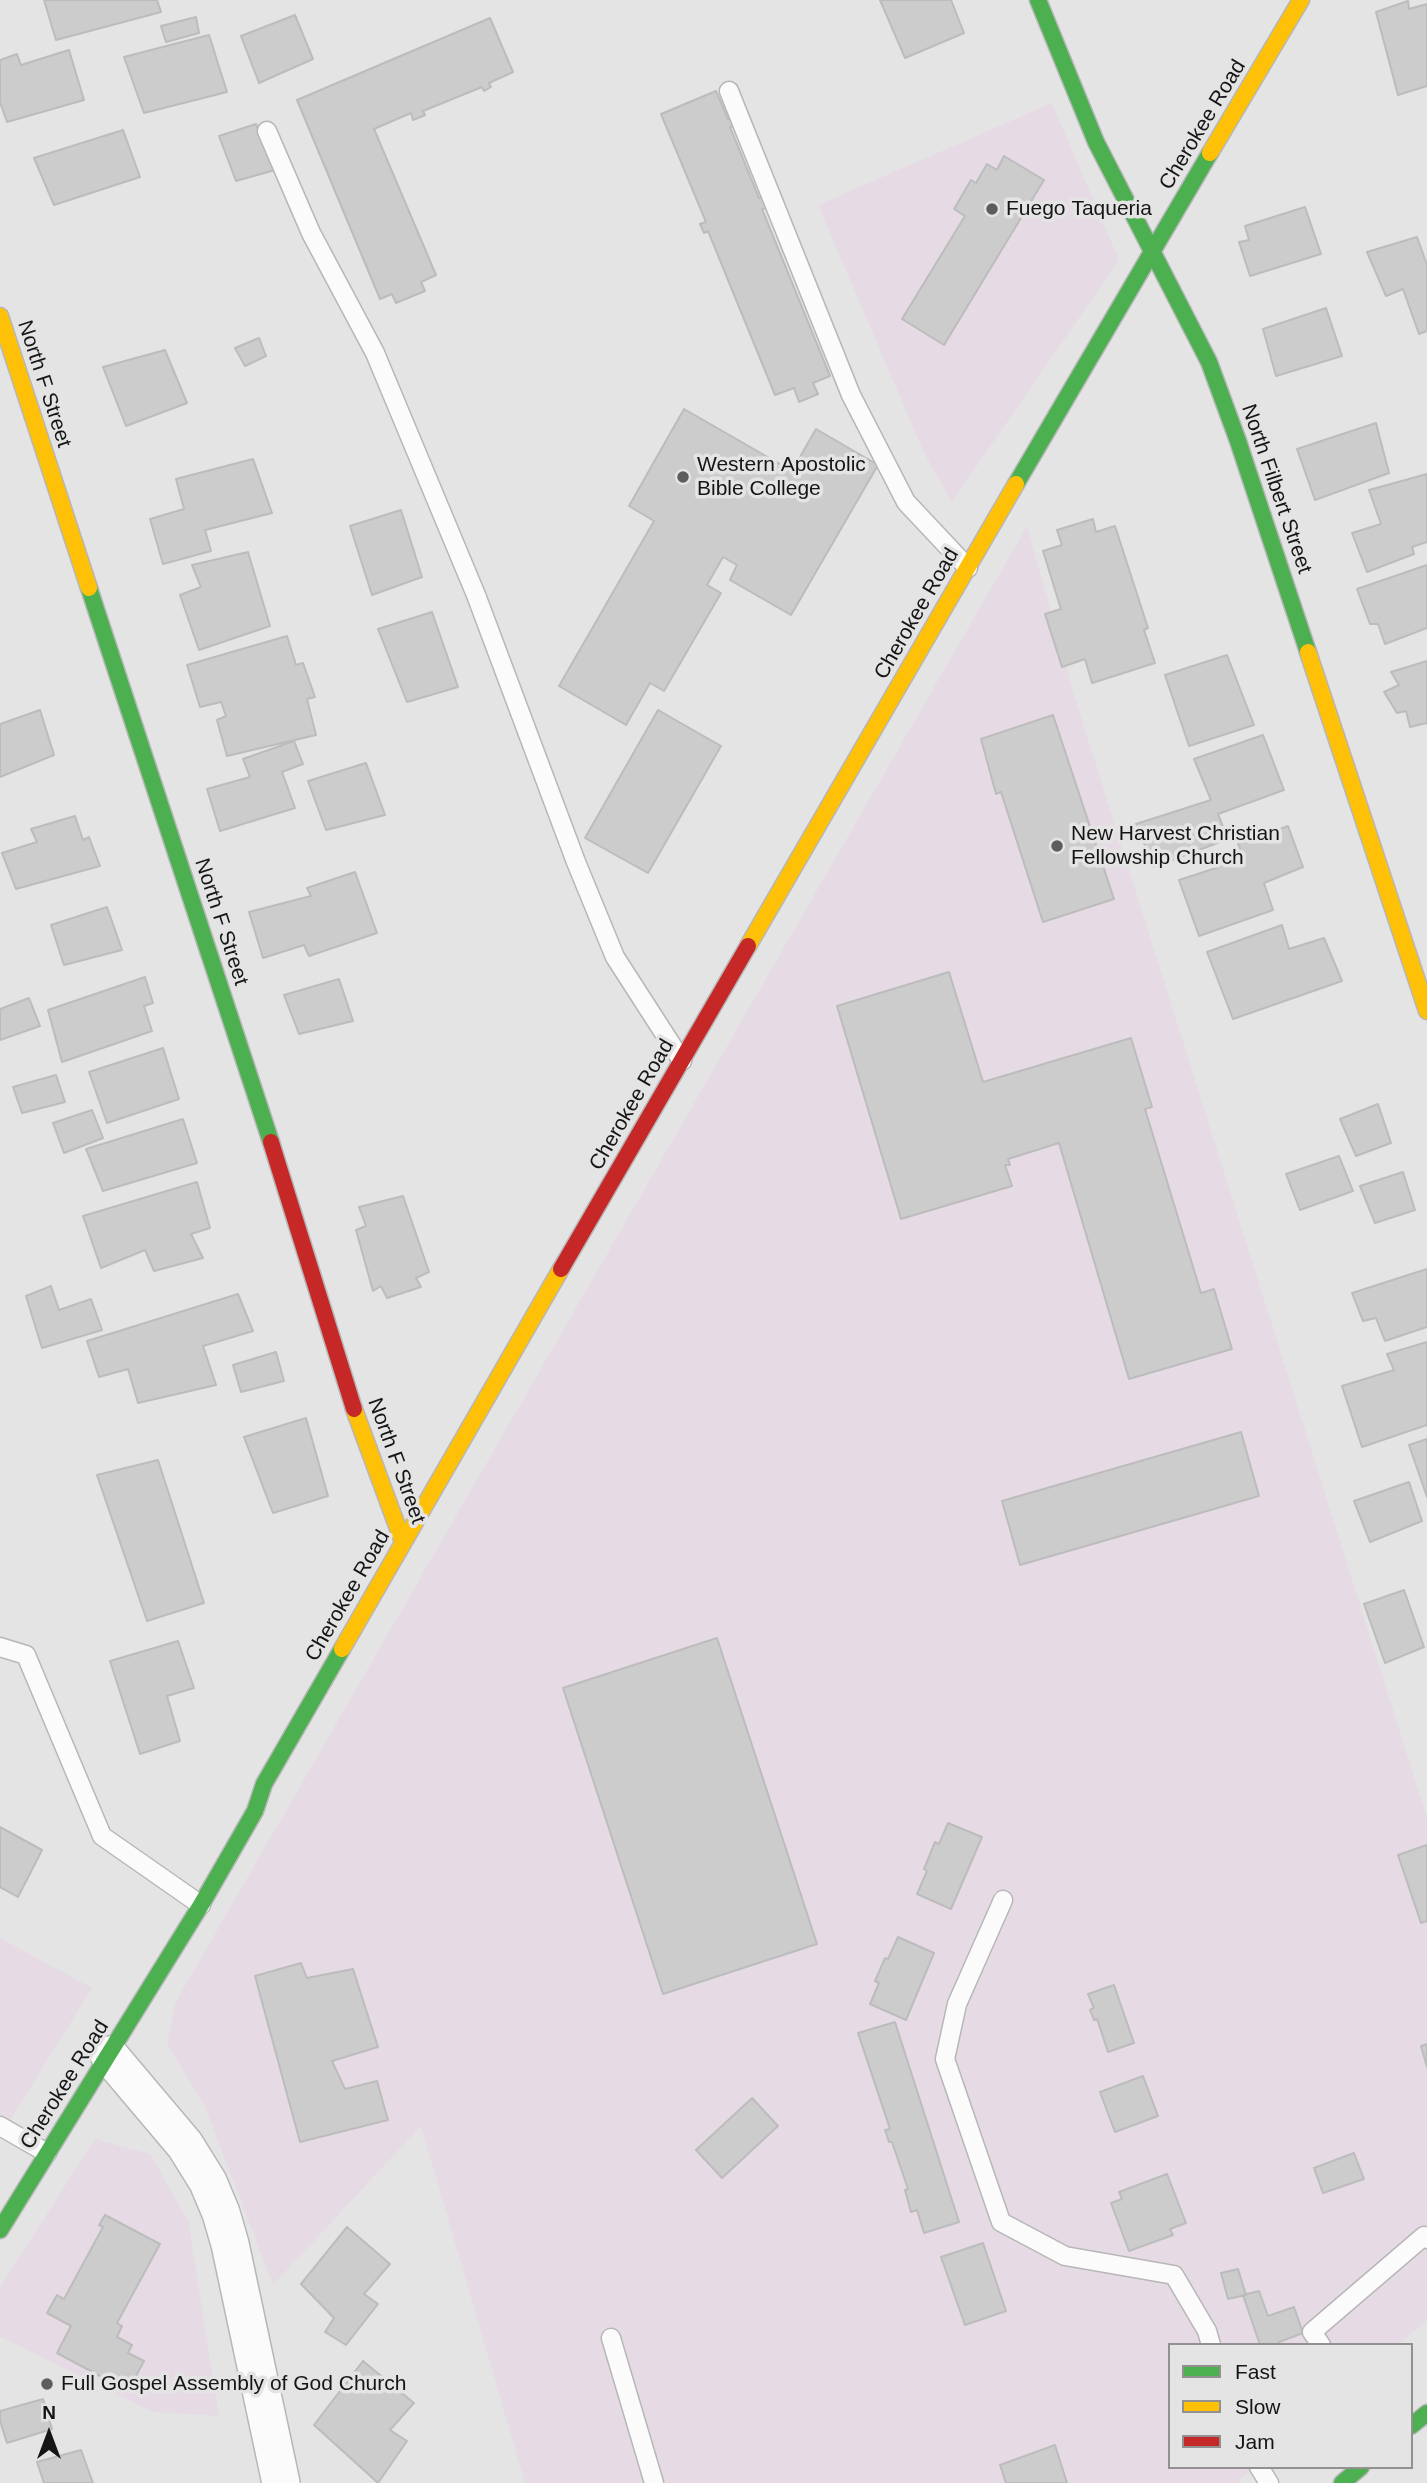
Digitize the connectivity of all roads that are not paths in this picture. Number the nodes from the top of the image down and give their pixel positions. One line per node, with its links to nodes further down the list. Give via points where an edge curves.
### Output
1 (1038, 0): 5 (street, North Filbert Street, via 1096,142)
2 (1301, 0): 5 (street, Cherokee Road)
3 (729, 91): 7 (lane, via 851,395 906,502)
4 (267, 131): 9 (lane, via 311,233 380,365 476,595 615,957)
5 (1152, 250): 7 (street, Cherokee Road); 8 (street, North Filbert Street, via 1209,362 1238,441)
6 (0, 316): 10 (street, North F Street, via 358,1421)
7 (968, 568): 9 (street, Cherokee Road)
8 (1427, 1011)
9 (682, 1061): 10 (street, Cherokee Road)
10 (403, 1542): 13 (street, Cherokee Road, via 264,1784 255,1811)
11 (0, 1647): 13 (lane, via 26,1655 102,1836)
12 (1003, 1900): 20 (lane, via 957,2004 945,2059 1001,2221 1065,2256 1174,2275)
13 (201, 1905): 14 (street, Cherokee Road)
14 (109, 2055): 16 (street, Cherokee Road); 25 (street, via 185,2145 221,2213)
15 (0, 2126): 16 (lane)
16 (47, 2153): 17 (street, Cherokee Road)
17 (0, 2230)
18 (1427, 2239): 21 (lane, via 1424,2236 1312,2332)
19 (611, 2338): 26 (lane)
20 (1210, 2343)
21 (1320, 2343)
22 (1427, 2413): 23 (street)
23 (1413, 2424)
24 (1359, 2469): 27 (street)
25 (281, 2483)
26 (654, 2483)
27 (1342, 2483)

